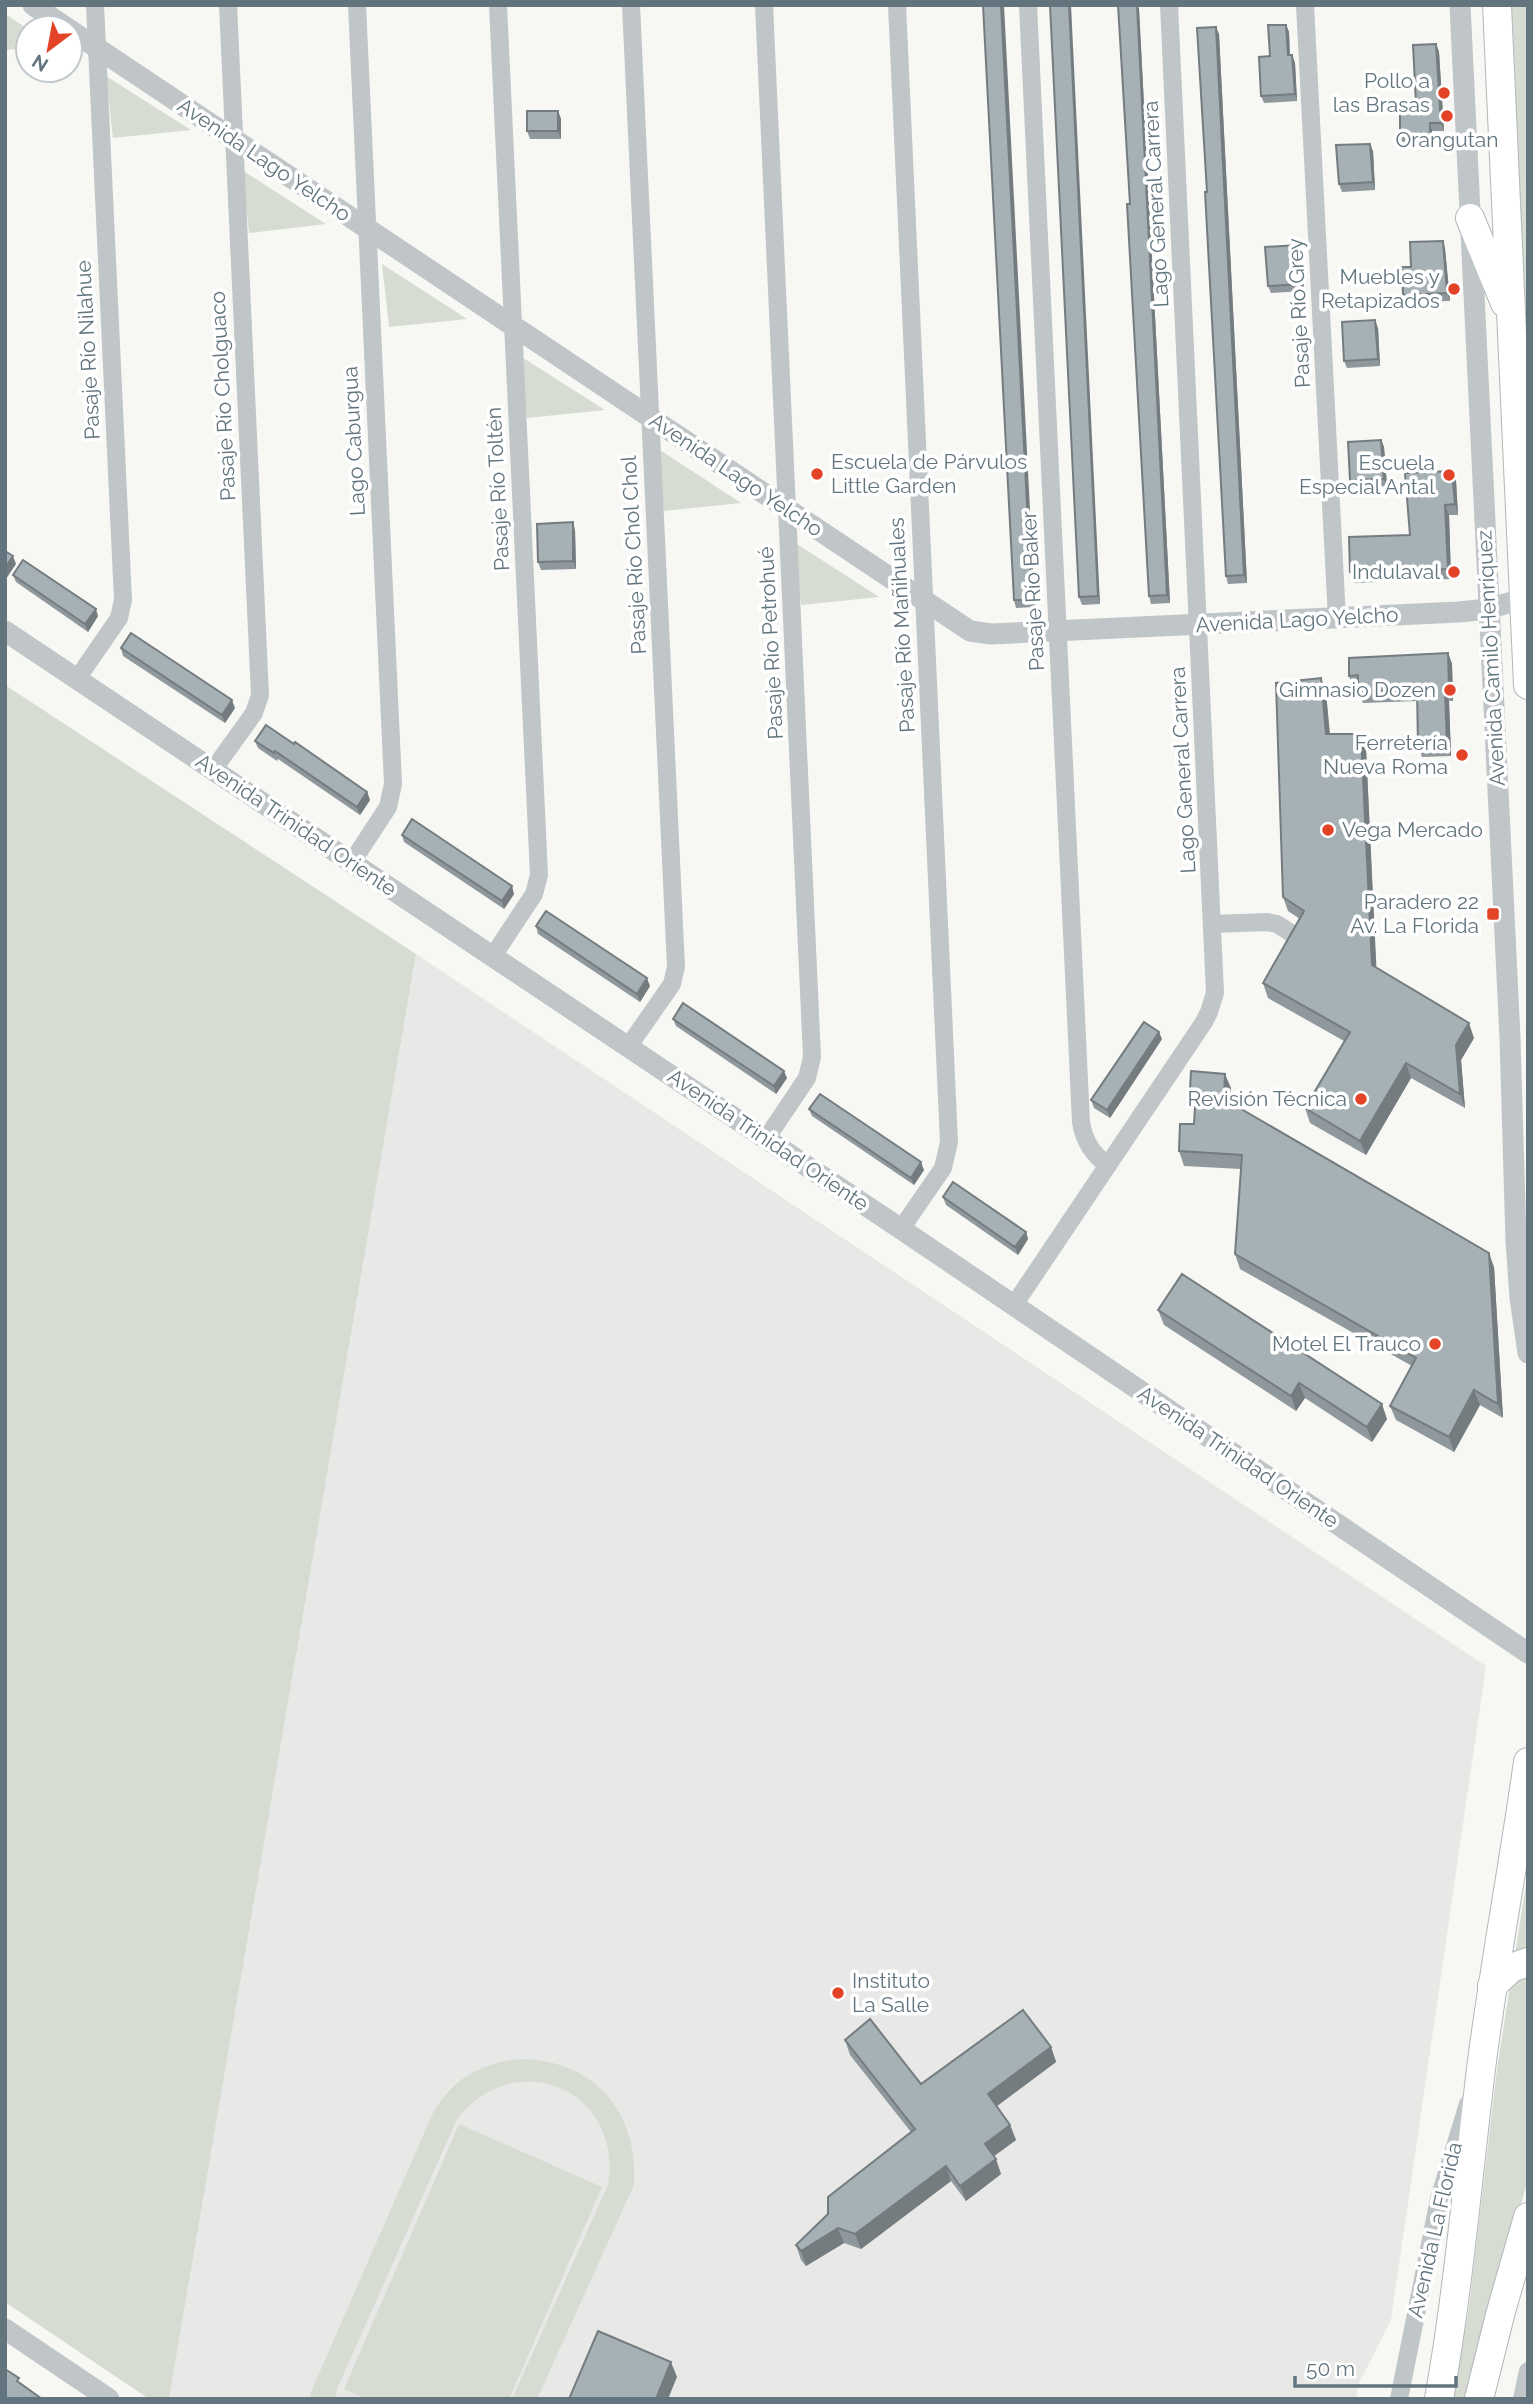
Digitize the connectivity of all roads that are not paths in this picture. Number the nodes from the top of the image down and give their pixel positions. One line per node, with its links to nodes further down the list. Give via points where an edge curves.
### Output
1 (95, 5): 14 (street, Pasaje Río Nilahue)
2 (228, 5): 15 (street, Pasaje Río Cholguaco)
3 (357, 5): 17 (street, Lago Caburgua)
4 (498, 5): 19 (street, Pasaje Río Toltén)
5 (631, 5): 20 (street, Pasaje Río Chol Chol)
6 (764, 5): 21 (street, Pasaje Río Petrohué)
7 (897, 5): 23 (street, Pasaje Río Mañihuales)
8 (1028, 5): 28 (street, Pasaje Río Baker)
9 (1169, 5): 26 (street, Lago General Carrera)
10 (1305, 5): 25 (street, Pasaje Río Grey)
11 (1460, 5): 16 (street, Avenida Camilo Henríquez)
12 (1497, 5): 18 (main road, Avenida Camilo Henríquez)
13 (84, 39): 14 (street, Avenida Lago Yelcho)
14 (97, 48): 15 (street, Avenida Lago Yelcho); 29 (street, Pasaje Río Nilahue, via 123,600 119,618)
15 (234, 139): 17 (street, Avenida Lago Yelcho); 31 (street, Pasaje Río Cholguaco, via 260,695 254,713)
16 (1470, 218): 18 (main road); 24 (street, Avenida Camilo Henríquez)
17 (367, 228): 19 (street, Avenida Lago Yelcho); 32 (street, Lago Caburgua, via 393,784 388,807)
18 (1513, 323): 22 (main road, Avenida Camilo Henríquez)
19 (513, 326): 20 (street, Avenida Lago Yelcho); 35 (street, Pasaje Río Toltén, via 539,875 534,894)
20 (650, 418): 21 (street, Avenida Lago Yelcho); 36 (street, Pasaje Río Chol Chol, via 676,967 672,984)
21 (787, 509): 23 (street, Avenida Lago Yelcho); 37 (street, Pasaje Río Petrohué, via 812,1063)
22 (1526, 597): 24 (street, Avenida Lago Yelcho); 30 (main road, Avenida Camilo Henríquez)
23 (924, 600): 28 (street, Avenida Lago Yelcho, via 977,633); 39 (street, Pasaje Río Mañihuales, via 949,1142 943,1168)
24 (1489, 609): 25 (street, Avenida Lago Yelcho); 41 (street, Avenida Camilo Henríquez, via 1516,1241)
25 (1338, 619): 26 (street, Avenida Lago Yelcho)
26 (1199, 625): 28 (street, Avenida Lago Yelcho); 33 (street, Lago General Carrera)
27 (5, 631): 29 (street, Avenida Trinidad Oriente)
28 (1058, 631): 38 (street, Pasaje Río Baker, via 1081,1122 1087,1143)
29 (77, 679): 31 (street, Avenida Trinidad Oriente)
30 (1528, 685)
31 (213, 770): 32 (street, Avenida Trinidad Oriente)
32 (352, 862): 35 (street, Avenida Trinidad Oriente)
33 (1213, 924): 34 (street, via 1267,922); 38 (street, Lago General Carrera, via 1216,984 1209,1013)
34 (1291, 933)
35 (493, 956): 36 (street, Avenida Trinidad Oriente)
36 (628, 1047): 37 (street, Avenida Trinidad Oriente)
37 (766, 1139): 39 (street, Avenida Trinidad Oriente)
38 (1108, 1165): 40 (street, Lago General Carrera)
39 (901, 1229): 40 (street, Avenida Trinidad Oriente)
40 (1014, 1305): 42 (street, Avenida Trinidad Oriente)
41 (1528, 1353)
42 (1528, 1653)
43 (1528, 1762): 45 (main road, Avenida La Florida)
44 (1528, 1962): 45 (main road, via 1511,1968)
45 (1492, 1986): 46 (main road, Avenida La Florida)
46 (1482, 2065): 51 (street, Avenida La Florida, via 1439,2199); 52 (main road, Avenida La Florida)
47 (1528, 2217): 53 (main road)
48 (6, 2330): 50 (street)
49 (1528, 2371): 54 (street)
50 (108, 2399)
51 (1399, 2399)
52 (1439, 2399)
53 (1479, 2399)
54 (1522, 2399)

